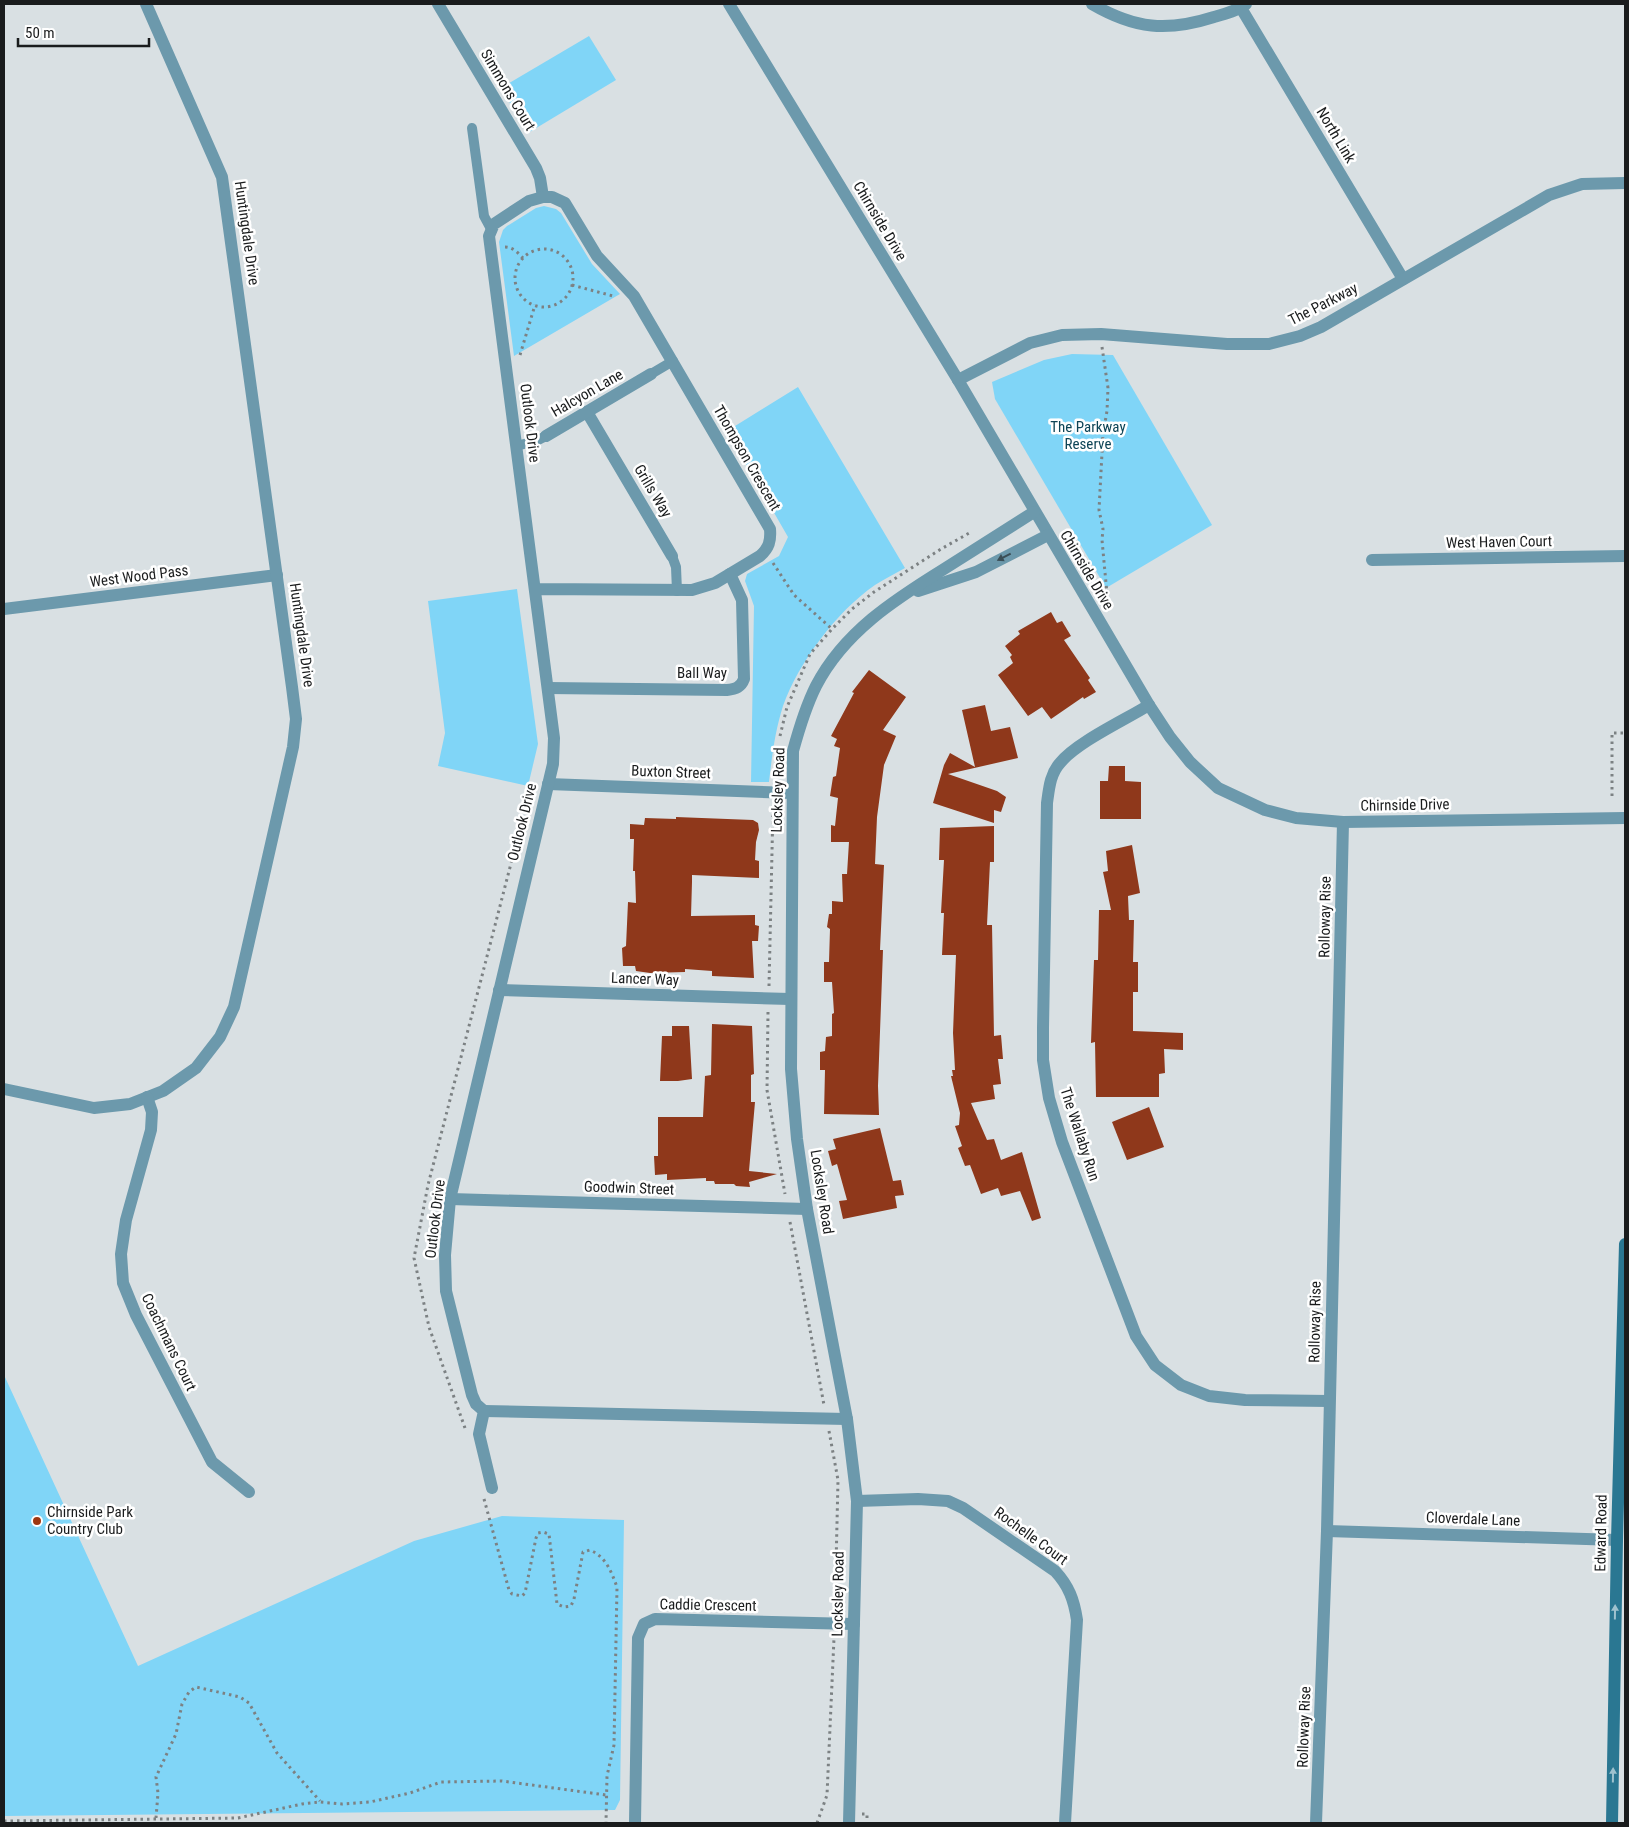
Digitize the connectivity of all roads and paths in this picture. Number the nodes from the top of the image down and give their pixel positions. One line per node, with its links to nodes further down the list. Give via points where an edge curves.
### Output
1 (146, 4): 30 (street, Huntingdale Drive, via 222,177)
2 (438, 4): 8 (street, Simmons Court, via 536,168)
3 (729, 4): 18 (street, Chirnside Drive)
4 (1092, 4): 5 (street, via 1135,23 1163,27 1192,24)
5 (1244, 6): 10 (street, North Link)
6 (472, 128): 9 (lane, Outlook Drive, via 484,216)
7 (1625, 183): 10 (street, The Parkway, via 1582,184 1549,195)
8 (543, 197): 9 (street, via 529,201); 16 (street, Thompson Crescent, via 565,203 597,256 634,296)
9 (491, 229): 21 (street, Outlook Drive, via 490,249)
10 (1403, 279): 14 (street, The Parkway, via 1321,327 1269,344)
11 (572, 285): 12 (path); 13 (path, via 562,301 545,307); 13 (path, via 571,266 566,258 549,249 530,252 523,258 515,276 520,294)
12 (616, 297)
13 (535, 305): 15 (path)
14 (1101, 334): 18 (street, The Parkway, via 1062,335 1030,343); 33 (path, via 1108,388 1100,510)
15 (520, 355)
16 (672, 361): 17 (lane, Halcyon Lane); 25 (street, Thompson Crescent, via 770,529 771,540)
17 (652, 374): 19 (street, Halcyon Lane)
18 (958, 380): 22 (street, Chirnside Drive)
19 (587, 412): 20 (street, Halcyon Lane); 26 (street, Grills Way)
20 (546, 436): 21 (lane, Halcyon Lane)
21 (516, 446): 31 (street, Outlook Drive)
22 (1034, 512): 24 (street, Chirnside Drive); 34 (street, Locksley Road)
23 (975, 530): 36 (path, via 874,592)
24 (1048, 535): 34 (street, Locksley Road, one-way to 34, via 976,572); 38 (street, Chirnside Drive)
25 (766, 551): 29 (street); 36 (path, via 794,595)
26 (672, 556): 32 (lane, Grills Way)
27 (1625, 556): 28 (street, West Haven Court)
28 (1372, 560)
29 (730, 574): 32 (street, via 703,588); 37 (street, Ball Way, via 742,600 744,679 737,688)
30 (277, 575): 35 (street, West Wood Pass); 50 (street, Huntingdale Drive, via 296,720 293,747 234,1007 220,1037 196,1068 163,1091)
31 (536, 589): 32 (street); 37 (street, Outlook Drive)
32 (677, 591)
33 (1107, 594)
34 (897, 598): 42 (street, Locksley Road, via 855,633 816,686 793,750)
35 (4, 609)
36 (832, 629): 41 (path, via 810,654 787,707 776,753)
37 (548, 688): 40 (street, Outlook Drive, via 554,738)
38 (1149, 705): 45 (street, Chirnside Drive, via 1190,762 1218,788 1273,812 1296,818); 55 (street, The Wallaby Run, via 1077,747 1059,763 1050,782 1043,1028 1043,1060 1049,1098 1062,1142 1136,1336 1155,1365 1181,1385 1209,1396)
39 (1625, 733): 43 (path, via 1612,733)
40 (548, 784): 41 (street, Buxton Street); 46 (street, Outlook Drive)
41 (774, 792): 42 (street, Buxton Street); 47 (path)
42 (792, 793): 48 (street, Locksley Road)
43 (1612, 796)
44 (1625, 818): 45 (street, Chirnside Drive)
45 (1343, 822): 55 (street, Rolloway Rise)
46 (499, 990): 47 (street, Lancer Way); 51 (street, Outlook Drive)
47 (769, 999): 48 (street, Lancer Way); 52 (path, via 767,1090)
48 (790, 999): 53 (street, Locksley Road, via 791,1069)
49 (4, 1089): 50 (street, Huntingdale Drive, via 94,1108 130,1104)
50 (147, 1097): 60 (street, Coachmans Court, via 152,1112 151,1130 126,1220 121,1254 124,1283 136,1316 212,1462)
51 (450, 1199): 52 (street, Goodwin Street); 56 (street, Outlook Drive, via 445,1255 446,1291 472,1395)
52 (788, 1209): 53 (street, Goodwin Street); 57 (path)
53 (807, 1209): 58 (street, Locksley Road)
54 (1625, 1244): 64 (main road, Edward Road)
55 (1329, 1401): 63 (street, Rolloway Rise)
56 (484, 1411): 57 (street); 59 (street, via 479,1434)
57 (826, 1419): 58 (street); 65 (path, via 838,1480)
58 (847, 1419): 61 (street, Locksley Road)
59 (492, 1488)
60 (249, 1492)
61 (857, 1500): 66 (street, Locksley Road); 75 (street, Rochelle Court, via 948,1501 963,1508 1065,1581 1075,1604 1077,1620)
62 (491, 1525): 67 (path, via 512,1594 522,1596 525,1592 538,1533 549,1534 557,1604 571,1606 584,1552 597,1553 610,1568 617,1587 617,1607 614,1745)
63 (1327, 1531): 64 (street, Cloverdale Lane); 76 (street, Rolloway Rise)
64 (1621, 1541): 77 (main road, Edward Road, one-way to 64)
65 (835, 1624): 66 (street, Caddie Crescent); 72 (street, Caddie Crescent, via 655,1619 644,1624 638,1638); 73 (path, via 827,1795)
66 (854, 1624): 74 (street, Locksley Road)
67 (606, 1796): 68 (path, via 502,1781 441,1782 370,1802); 71 (path)
68 (320, 1802): 69 (path, via 238,1818); 69 (path, via 276,1753 249,1703 240,1697 196,1687 182,1704 176,1734 156,1777)
69 (156, 1818): 70 (path)
70 (4, 1821)
71 (606, 1823)
72 (635, 1823)
73 (817, 1823)
74 (849, 1823)
75 (1065, 1823)
76 (1316, 1823)
77 (1612, 1823)

